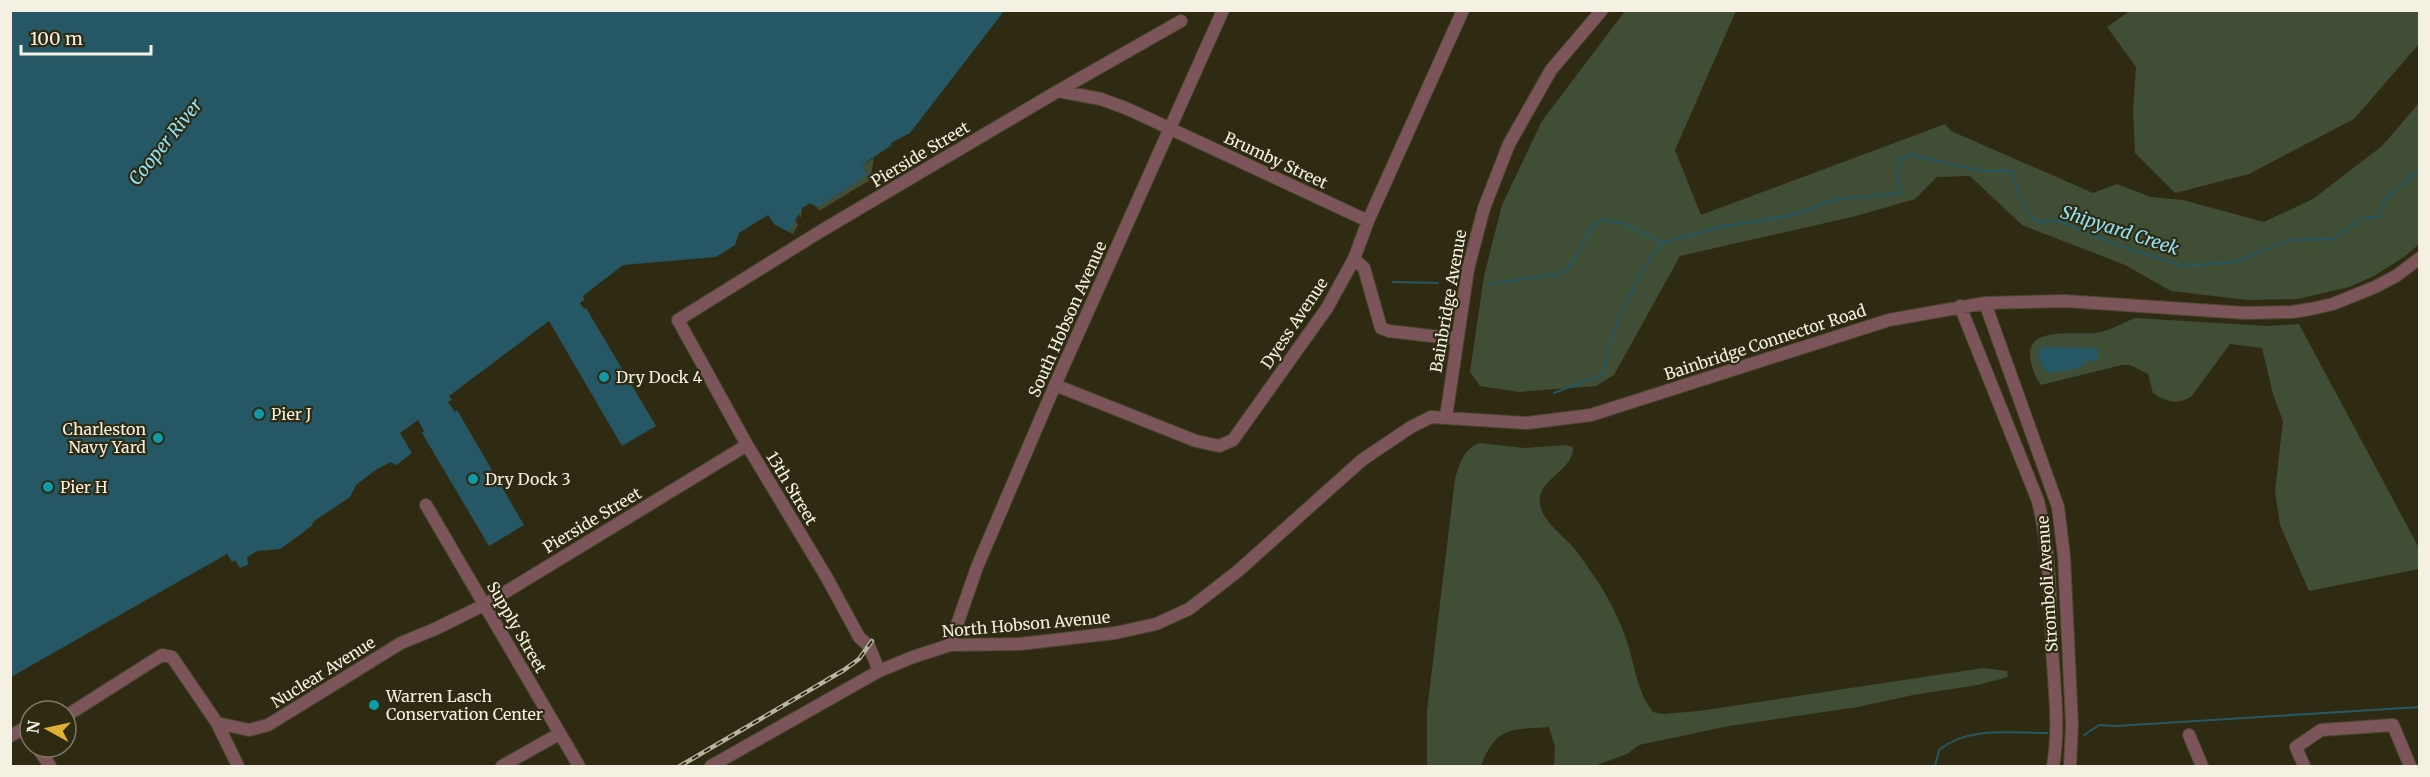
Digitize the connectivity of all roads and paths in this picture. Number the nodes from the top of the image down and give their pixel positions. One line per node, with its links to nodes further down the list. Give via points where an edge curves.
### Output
1 (1223, 10): 6 (street, South Hobson Avenue)
2 (1462, 10): 7 (street, Dyess Avenue)
3 (1602, 10): 13 (street, Bainbridge Avenue, via 1551,70 1509,144 1474,239)
4 (1181, 21): 5 (street, Pierside Street)
5 (1058, 91): 6 (street, Brumby Street, via 1101,99); 12 (street, Pierside Street)
6 (1170, 129): 7 (street, Brumby Street); 14 (street, South Hobson Avenue)
7 (1368, 221): 9 (street, Dyess Avenue)
8 (2420, 258): 10 (street, Bainbridge Connector Road, via 2396,276 2351,298 2292,312 2221,312 2096,303)
9 (1354, 259): 13 (street, via 1364,268 1381,328); 14 (street, Dyess Avenue, via 1327,308 1233,440 1219,446 1196,441)
10 (1985, 303): 11 (street, Bainbridge Connector Road); 30 (street, Stromboli Avenue, via 2054,490 2061,522 2072,725)
11 (1960, 306): 15 (street, Bainbridge Connector Road, via 1889,320 1591,415 1527,423); 29 (street, Stromboli Avenue, via 2038,501 2047,553 2056,731)
12 (678, 320): 16 (street, 13th Street)
13 (1457, 339): 15 (street, Bainbridge Avenue)
14 (1055, 385): 19 (street, South Hobson Avenue, via 977,567)
15 (1446, 417): 19 (street, North Hobson Avenue, via 1420,422 1362,460 1238,571 1189,609 1156,624 1115,633 1020,644)
16 (747, 445): 18 (street, Pierside Street); 20 (street, 13th Street, via 859,637 869,646)
17 (426, 505): 18 (street, Supply Street)
18 (486, 604): 22 (street, Nuclear Avenue, via 401,643 268,725 249,730); 23 (street, Supply Street)
19 (950, 645): 20 (street, North Hobson Avenue)
20 (879, 671): 28 (street, North Hobson Avenue)
21 (78, 708): 22 (street, via 162,655 172,657)
22 (217, 723): 25 (street)
23 (559, 734): 26 (street); 27 (street, Supply Street)
24 (2189, 735): 31 (street)
25 (238, 766)
26 (502, 766)
27 (579, 766)
28 (711, 766)
29 (2053, 766)
30 (2070, 766)
31 (2202, 766)
32 (2304, 766): 33 (street, via 2296,747 2321,730 2393,725)
33 (2410, 766)

